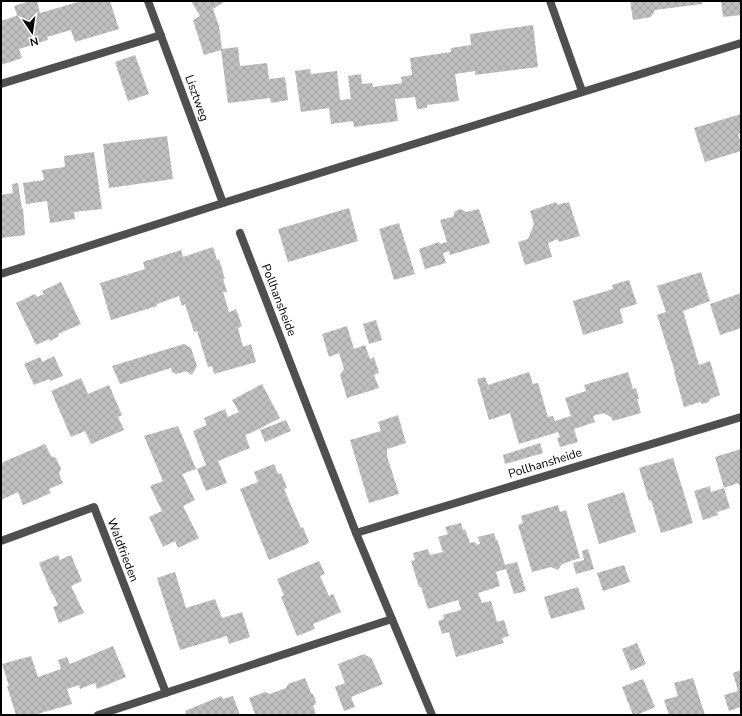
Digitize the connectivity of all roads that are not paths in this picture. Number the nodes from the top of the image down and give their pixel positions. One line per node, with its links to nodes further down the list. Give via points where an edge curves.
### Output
1 (148, 1): 3 (street, Lisztweg)
2 (550, 1): 6 (street)
3 (161, 36): 5 (street); 7 (street, Lisztweg)
4 (741, 43): 6 (street)
5 (1, 84)
6 (582, 91): 7 (street)
7 (223, 203): 9 (street)
8 (240, 233): 11 (street, Pollhansheide)
9 (1, 274)
10 (741, 417): 11 (street, Pollhansheide)
11 (356, 533): 13 (street, Pollhansheide)
12 (1, 541): 14 (street, Waldfrieden, via 94,508)
13 (392, 619): 14 (street); 16 (street, Pollhansheide)
14 (166, 693): 15 (street)
15 (98, 715)
16 (432, 715)

